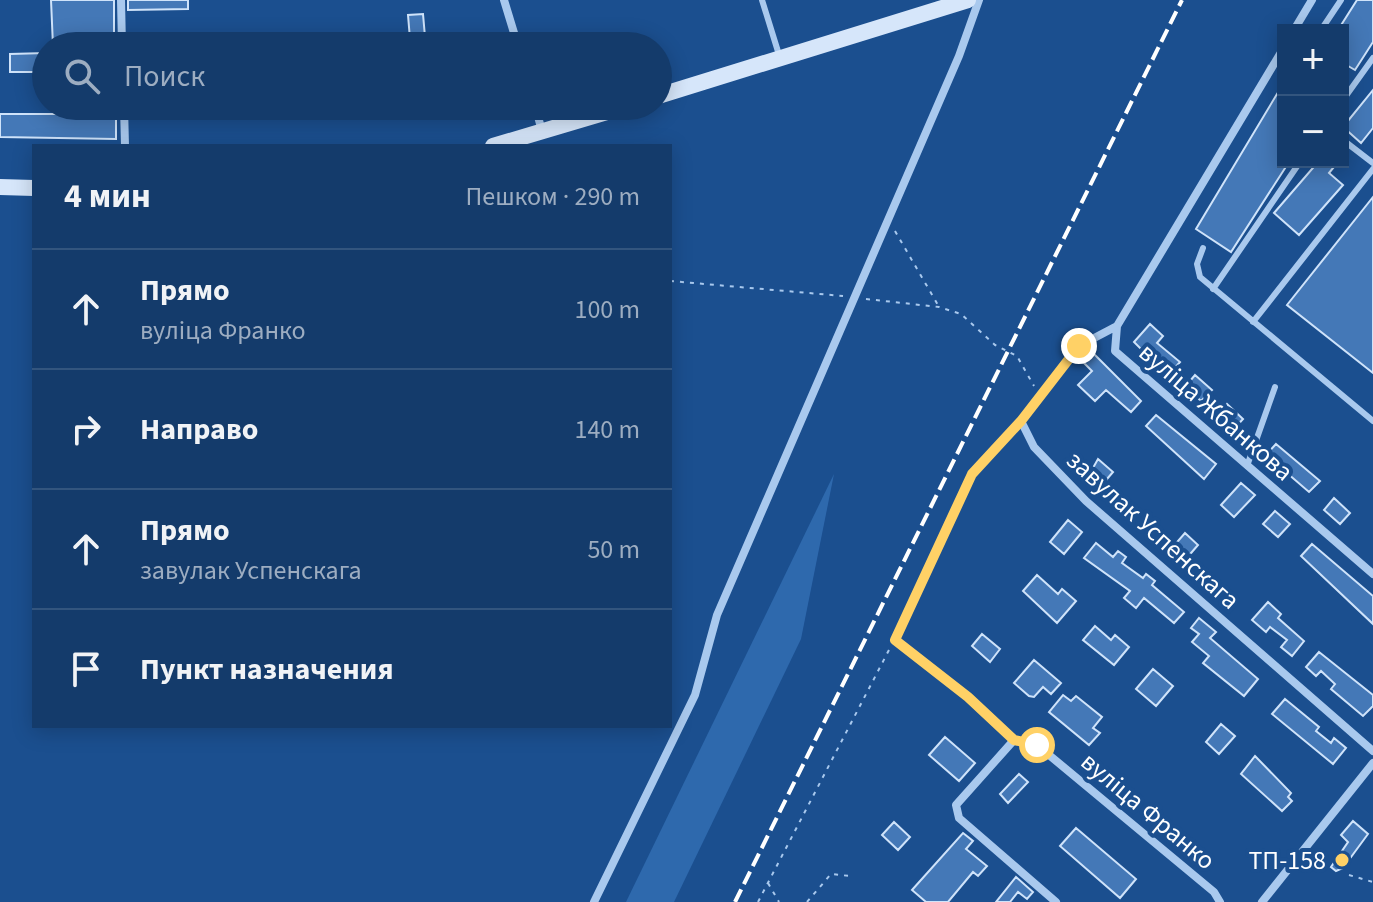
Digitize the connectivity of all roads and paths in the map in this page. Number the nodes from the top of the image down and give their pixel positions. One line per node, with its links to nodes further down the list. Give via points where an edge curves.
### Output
1 (121, 0): 10 (street)
2 (504, 0): 11 (street)
3 (762, 0): 12 (lane)
4 (968, 0): 12 (main road)
5 (979, 0): 29 (street)
6 (1312, 0): 8 (street)
7 (1341, 0): 9 (lane)
8 (1298, 24)
9 (1325, 24)
10 (122, 32)
11 (514, 32)
12 (780, 58): 16 (main road)
13 (1373, 58): 15 (lane)
14 (1277, 59): 36 (street, вуліца Жбанкова)
15 (1349, 87)
16 (672, 92)
17 (124, 120): 21 (street)
18 (539, 120): 20 (street)
19 (579, 120): 20 (main road)
20 (542, 131): 22 (main road)
21 (125, 144)
22 (500, 144)
23 (1349, 145): 24 (lane)
24 (1373, 163)
25 (1296, 168): 32 (lane)
26 (1373, 169): 35 (lane)
27 (0, 187): 28 (main road)
28 (32, 188)
29 (889, 219): 33 (street); 34 (path)
30 (1203, 248): 32 (lane, via 1197,264 1200,277)
31 (672, 281): 33 (path)
32 (1213, 289): 35 (lane)
33 (856, 297): 34 (path); 51 (street, via 717,615 695,695)
34 (939, 307): 38 (path, via 961,314 995,345 1017,356)
35 (1253, 322): 40 (lane)
36 (1117, 326): 38 (street, via 1079,346); 41 (street, вуліца Жбанкова, via 1115,351)
37 (1275, 387): 41 (lane)
38 (1040, 393): 39 (street)
39 (1021, 421): 43 (path, via 972,474); 45 (street, завулак Успенскага, via 1034,447 1086,501)
40 (1373, 421)
41 (1247, 466): 42 (street, вуліца Жбанкова)
42 (1373, 574)
43 (895, 640): 44 (street, вуліца Франко); 50 (path)
44 (1014, 740): 55 (street, via 956,805 959,818); 56 (street, вуліца Франко, via 1037,745)
45 (1373, 751)
46 (1373, 763): 57 (street)
47 (1349, 875): 49 (path)
48 (850, 876): 54 (path, via 831,874)
49 (1373, 882)
50 (768, 883): 52 (path); 53 (path)
51 (594, 902)
52 (758, 902)
53 (779, 902)
54 (807, 902)
55 (1056, 902)
56 (1220, 902)
57 (1262, 902)

